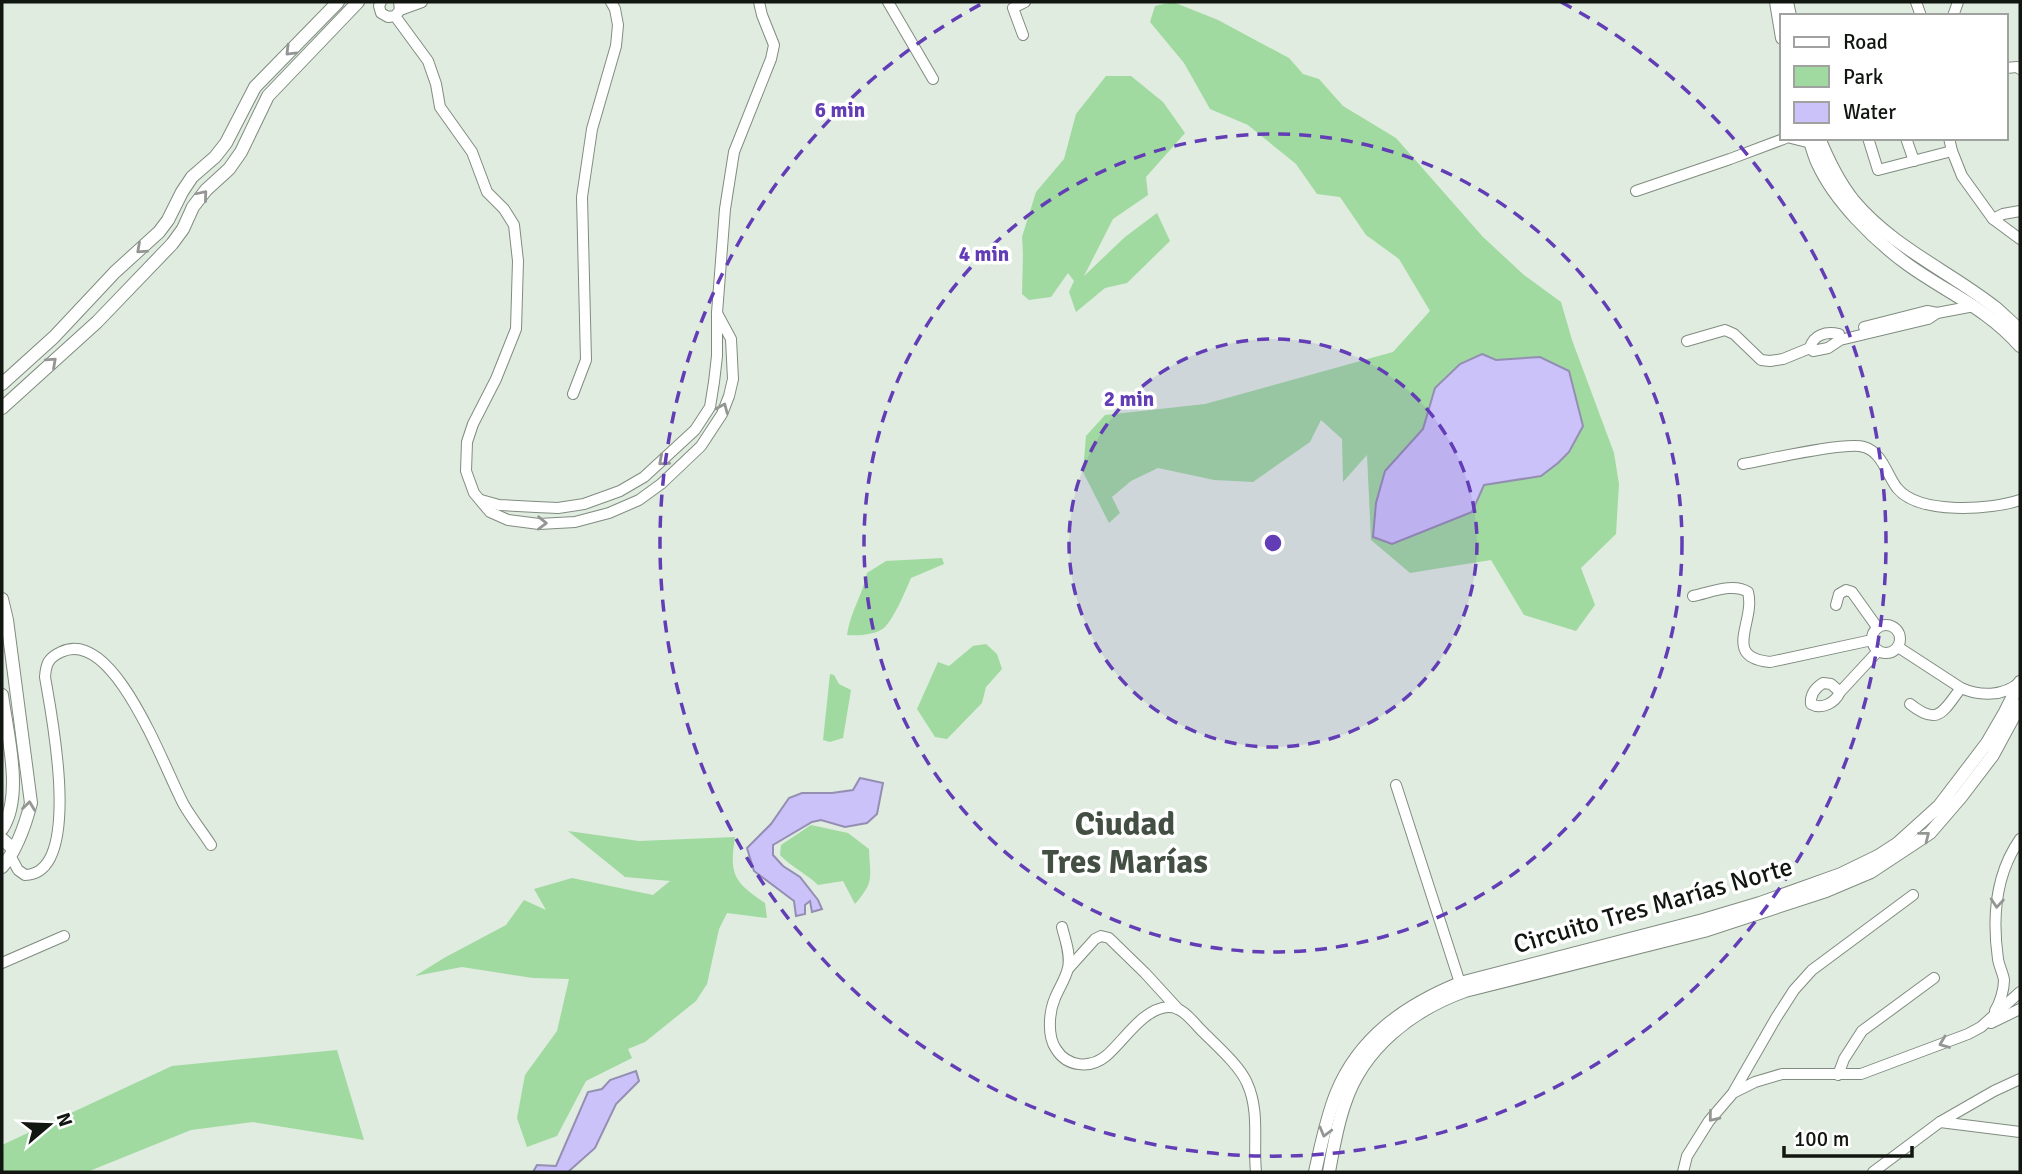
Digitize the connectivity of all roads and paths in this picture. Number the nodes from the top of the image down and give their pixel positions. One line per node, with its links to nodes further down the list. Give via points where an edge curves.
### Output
1 (338, 2): 33 (street, one-way to 33, via 255,87 226,143 192,177 159,232)
2 (358, 2): 35 (street, one-way to 2, via 172,244 193,207 241,152 268,96)
3 (422, 2): 10 (street)
4 (611, 2): 34 (street, via 618,24 616,46 592,129 582,197 586,360)
5 (759, 2): 29 (street, via 774,45 734,152)
6 (889, 2): 13 (street)
7 (1026, 2): 12 (street, via 1013,8)
8 (1776, 2): 11 (street)
9 (376, 3): 10 (street, via 388,17)
10 (398, 9): 37 (street, via 428,61 440,107 472,152 487,192 513,225 518,261 516,329 467,442 466,471)
11 (1780, 26)
12 (1023, 35)
13 (933, 79)
14 (1783, 140): 21 (street)
15 (1813, 140): 25 (street, via 1818,164 1836,194 1864,226)
16 (1869, 140): 20 (street, via 1878,170)
17 (1907, 140): 20 (street)
18 (1949, 140): 19 (street)
19 (1951, 151): 20 (street); 23 (street, via 1962,176)
20 (1914, 161)
21 (1636, 191)
22 (2020, 211): 23 (street)
23 (1993, 219): 24 (street)
24 (2020, 239)
25 (1910, 258): 26 (street); 30 (street, via 1985,301)
26 (1959, 295): 27 (street); 28 (street)
27 (1974, 306): 28 (street); 32 (street)
28 (1951, 310): 31 (street, via 1840,337 1828,348 1810,348 1770,361 1760,360 1725,330)
29 (717, 313): 37 (street, one-way to 37, via 710,407 695,430 644,477 620,492 558,508); 37 (street, one-way to 29, via 491,512 508,520 575,523 639,500 661,484 701,446 729,396 731,338)
30 (2020, 330)
31 (1687, 341)
32 (2020, 346)
33 (2, 384)
34 (573, 394)
35 (2, 408)
36 (1742, 464): 38 (street, via 1863,446 1874,452 1898,489 1919,503 1977,508)
37 (481, 500)
38 (2020, 500)
39 (1693, 596): 43 (street, via 1726,589 1748,592 1750,605 1742,640 1750,658 1758,661)
40 (2, 599): 57 (street, one-way to 40, via 31,803)
41 (1836, 605): 42 (street, via 1839,594 1852,592)
42 (1877, 627): 43 (street); 44 (street, via 1895,628 1900,637)
43 (1872, 640): 45 (street)
44 (1898, 647): 45 (street, via 1892,652); 47 (street)
45 (1878, 651): 48 (street)
46 (2020, 682): 47 (street, via 1984,694); 60 (street, Circuito Tres Marías Norte, via 1967,772 1939,806 1898,843 1841,874)
47 (1961, 688): 50 (street, via 1938,715 1923,714)
48 (1840, 692)
49 (2, 695): 53 (street, via 13,785 11,811)
50 (1910, 704)
51 (2020, 705): 60 (street, Circuito Tres Marías Norte, one-way to 51, via 1781,907 1860,877 1900,854 1930,833 1961,797 1993,755)
52 (1396, 785): 65 (street)
53 (2, 829)
54 (2, 839): 57 (street, via 10,846)
55 (2020, 839): 70 (street, one-way to 70, via 1998,892 1995,927 2004,980 1998,1006)
56 (211, 845): 57 (street, via 183,804 128,692 105,664 89,653 69,648 51,657 45,677 60,772 54,851 32,875 25,875)
57 (8, 859)
58 (1913, 895): 73 (street, via 1812,970 1776,1018)
59 (1062, 926): 63 (street)
60 (1703, 926): 65 (street, Circuito Tres Marías Norte); 69 (street, Circuito Tres Marías Norte, via 1465,991)
61 (64, 936): 62 (street)
62 (2, 963)
63 (1068, 969): 67 (street, via 1095,939 1109,938); 67 (street, via 1054,1001 1051,1034 1054,1048 1077,1065 1105,1057 1150,1014 1167,1007)
64 (1934, 978): 71 (street, via 1862,1031)
65 (1460, 982): 69 (street, Circuito Tres Marías Norte)
66 (2020, 992): 70 (street)
67 (1178, 1009): 76 (street, via 1247,1081 1254,1106)
68 (2020, 1009): 70 (street)
69 (1401, 1019): 77 (street, Circuito Tres Marías Norte, one-way to 77, via 1363,1048 1346,1074 1335,1096); 78 (street, Circuito Tres Marías Norte, via 1359,1072 1345,1101)
70 (1985, 1023): 71 (street, one-way to 71, via 1968,1034 1871,1071)
71 (1838, 1075): 73 (street, via 1782,1074)
72 (2020, 1079): 74 (street)
73 (1733, 1093): 79 (street, one-way to 79, via 1709,1121 1687,1156)
74 (1940, 1122): 75 (street); 80 (street)
75 (2020, 1132)
76 (1256, 1172)
77 (1315, 1172)
78 (1329, 1172)
79 (1683, 1172)
80 (1872, 1172)

